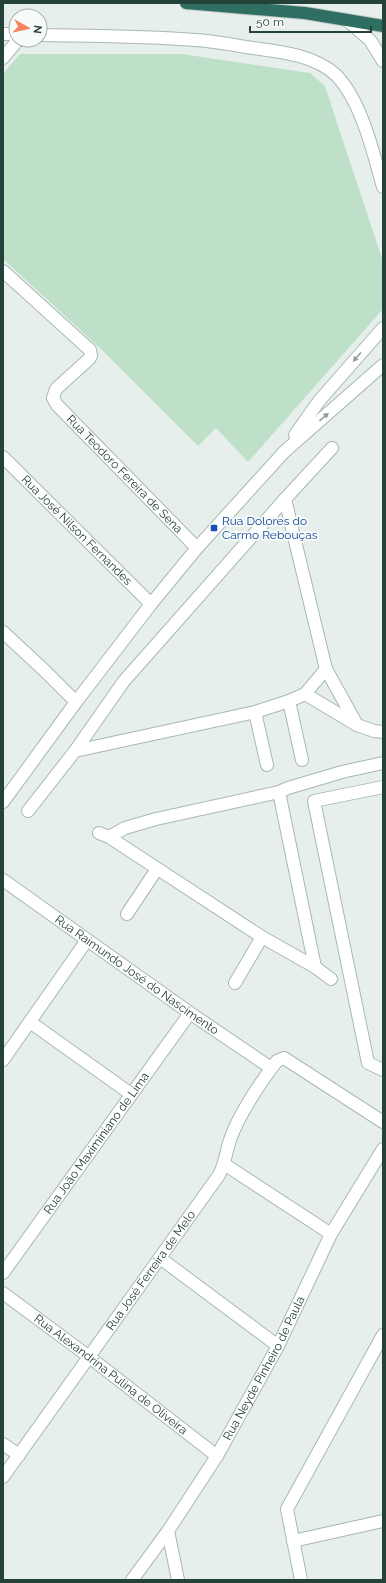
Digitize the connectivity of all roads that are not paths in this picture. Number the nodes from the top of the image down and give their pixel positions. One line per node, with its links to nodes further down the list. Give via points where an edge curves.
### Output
1 (186, 3): 2 (highway, via 305,14)
2 (348, 21): 3 (highway); 7 (street, via 370,40)
3 (383, 26)
4 (48, 35): 8 (street, via 195,40 286,52 317,62 336,76 348,92 359,113)
5 (11, 48): 6 (street)
6 (3, 58)
7 (383, 61)
8 (383, 187)
9 (3, 271): 16 (street, Rua Teodoro Fereira de Sena, via 91,352 89,359 56,389 53,398 57,405)
10 (383, 328): 13 (street, one-way to 13, via 319,401)
11 (383, 365): 13 (street, one-way to 11)
12 (332, 448): 15 (street)
13 (284, 452): 16 (street)
14 (3, 457): 17 (street, Rua José Nilson Fernandes)
15 (285, 499): 19 (street); 26 (street, via 124,681)
16 (198, 548): 17 (street)
17 (151, 604): 22 (street)
18 (3, 632): 22 (street)
19 (326, 669): 20 (street); 24 (street)
20 (305, 694): 21 (street); 24 (street)
21 (289, 701): 23 (street); 27 (street)
22 (76, 702): 32 (street)
23 (255, 712): 26 (street); 29 (street)
24 (358, 725): 25 (street)
25 (383, 732)
26 (75, 751): 33 (street)
27 (302, 760)
28 (383, 763): 31 (street, via 342,772)
29 (267, 765)
30 (383, 787): 46 (street, via 314,801 368,1063)
31 (279, 792): 34 (street, via 156,819 104,835); 39 (street)
32 (3, 802)
33 (28, 811)
34 (157, 869): 36 (street); 37 (street)
35 (3, 880): 38 (street, Rua Raimundo José do Nascimento)
36 (127, 914)
37 (262, 937): 39 (street); 41 (street)
38 (87, 940): 42 (street, Rua Raimundo José do Nascimento); 43 (street)
39 (315, 967): 40 (street)
40 (331, 979)
41 (235, 983)
42 (190, 1013): 45 (street, Rua Raimundo José do Nascimento); 47 (street, Rua João Maximiniano de Lima)
43 (30, 1022): 44 (street); 47 (street)
44 (3, 1060)
45 (271, 1068): 48 (street, Rua José Ferreira de Melo, via 284,1058); 50 (street, Rua José Ferreira de Melo, via 238,1120)
46 (383, 1070)
47 (131, 1094): 53 (street, Rua João Maximiniano de Lima)
48 (383, 1122)
49 (383, 1149): 51 (street, Rua Neyde Pinheiro de Paula)
50 (224, 1164): 51 (street); 52 (street, Rua José Ferreira de Melo, via 219,1175)
51 (331, 1234): 56 (street, Rua Neyde Pinheiro de Paula)
52 (160, 1258): 56 (street); 57 (street, Rua José Ferreira de Melo)
53 (5, 1266)
54 (3, 1293): 57 (street, Rua Alexandrina Pulina de Oliveira)
55 (383, 1335): 64 (street, via 288,1509)
56 (278, 1346): 60 (street, Rua Neyde Pinheiro de Paula)
57 (88, 1356): 59 (street, Rua José Ferreira de Melo); 60 (street, Rua Alexandrina Pulina de Oliveira)
58 (3, 1444): 59 (street)
59 (18, 1455): 61 (street, Rua José Ferreira de Melo)
60 (217, 1456): 63 (street, Rua Neyde Pinheiro de Paula)
61 (3, 1477)
62 (383, 1521): 64 (street)
63 (168, 1531): 65 (street, Rua Neyde Pinheiro de Paula); 66 (street)
64 (294, 1541): 67 (street)
65 (132, 1580)
66 (178, 1580)
67 (301, 1580)

